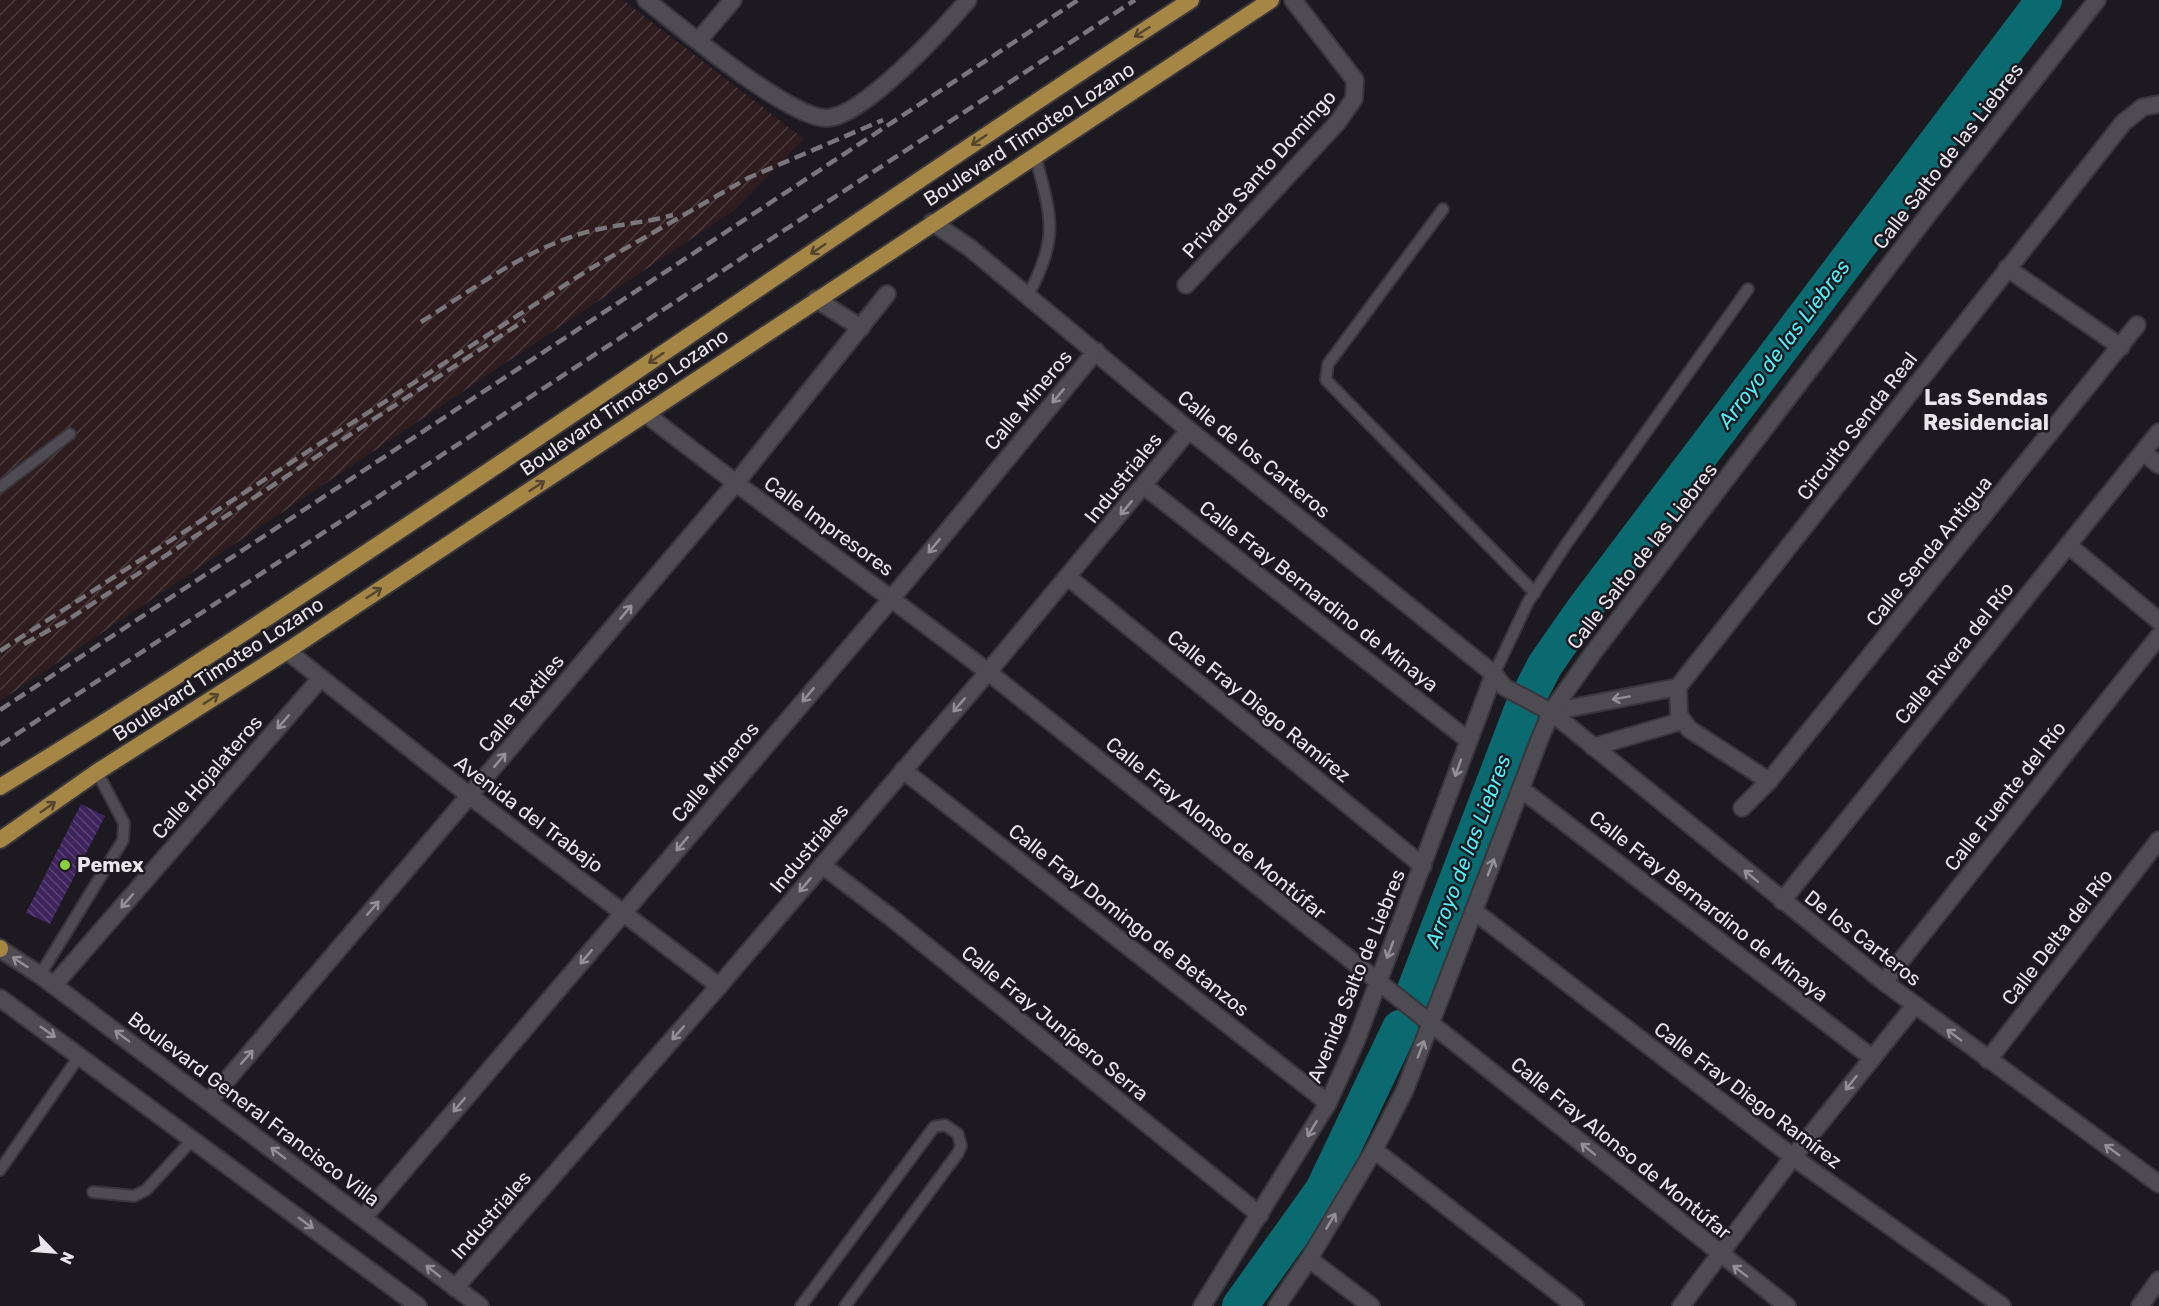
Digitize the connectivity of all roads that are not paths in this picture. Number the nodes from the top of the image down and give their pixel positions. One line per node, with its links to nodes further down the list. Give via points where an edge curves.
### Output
1 (646, 0): 8 (street)
2 (733, 0): 8 (street)
3 (968, 0): 8 (street, via 903,71 846,112 829,118 813,117 783,102)
4 (1191, 0): 50 (main road, Boulevard Timoteo Lozano, one-way to 50, via 355,560)
5 (1271, 0): 10 (main road, Boulevard Timoteo Lozano)
6 (1293, 0): 14 (street, Privada Santo Domingo, via 1350,72 1356,88 1354,99 1337,123)
7 (2097, 0): 43 (street, Calle Salto de las Liebres, via 1593,653)
8 (698, 41)
9 (2159, 104): 13 (street, Circuito Senda Real, via 2143,107 2123,123)
10 (1035, 155): 12 (main road, Boulevard Timoteo Lozano); 17 (lane, via 1050,211 1051,238 1043,267)
11 (1443, 209): 34 (lane, via 1328,364 1326,380)
12 (932, 222): 17 (street, Calle de los Carteros); 18 (main road, Boulevard Timoteo Lozano)
13 (2007, 268): 21 (street); 42 (street, Circuito Senda Real)
14 (1186, 285)
15 (1748, 289): 34 (lane)
16 (887, 294): 20 (street, Calle Textiles)
17 (1028, 295): 22 (street, Calle de los Carteros)
18 (816, 299): 20 (street); 23 (main road, Boulevard Timoteo Lozano)
19 (2137, 325): 21 (street, Calle Senda Antigua)
20 (861, 328): 30 (street, Calle Textiles)
21 (2121, 347): 49 (street, Calle Senda Antigua)
22 (1096, 351): 24 (street, Calle de los Carteros); 35 (street, Calle Mineros, one-way to 35)
23 (646, 414): 30 (street, Calle Impresores); 38 (main road, Boulevard Timoteo Lozano, one-way to 23)
24 (1189, 430): 31 (street, Industriales); 41 (street, Calle de los Carteros)
25 (2159, 432): 27 (street, Calle Rivera del Río)
26 (70, 434): 29 (lane)
27 (2143, 452): 28 (street); 32 (street, Calle Rivera del Río)
28 (2159, 465)
29 (2, 480)
30 (735, 484): 35 (street, Calle Impresores); 52 (street, Calle Textiles, one-way to 30)
31 (1144, 486): 33 (street, Industriales, one-way to 33); 45 (street, Calle Fray Bernardino de Minaya)
32 (2068, 545): 36 (street); 58 (street, Calle Rivera del Río)
33 (1069, 578): 39 (street, Industriales); 57 (street, Calle Fray Diego Ramírez)
34 (1535, 593): 41 (lane, via 1513,631)
35 (892, 598): 39 (street, Calle Impresores); 60 (street, Calle Mineros, one-way to 60)
36 (2159, 621)
37 (2159, 636): 63 (street, Calle Fuente del Río)
38 (286, 651): 40 (street, Avenida del Trabajo); 48 (main road, Boulevard Timoteo Lozano, one-way to 38)
39 (988, 672): 47 (street, Industriales, one-way to 47); 65 (street, Calle Fray Alonso de Montúfar)
40 (321, 678): 52 (street, Avenida del Trabajo); 62 (street, Calle Hojalateros, one-way to 62)
41 (1499, 681): 43 (street, Calle de los Carteros); 45 (street, Avenida Salto de Liebres)
42 (1678, 687): 43 (street, one-way to 43); 44 (street)
43 (1545, 709): 46 (street, De los Carteros); 51 (street)
44 (1682, 721): 46 (street); 49 (street, via 1695,734)
45 (1468, 740): 57 (street, Avenida Salto de Liebres, one-way to 57)
46 (1593, 747): 58 (street, De los Carteros, one-way to 46)
47 (903, 770): 56 (street, Industriales); 73 (street, Calle Fray Domingo de Betanzos)
48 (97, 772): 55 (main road, Boulevard Timoteo Lozano, one-way to 48); 62 (lane, via 124,823 123,840)
49 (1769, 781): 53 (street, Calle Senda Antigua)
50 (0, 787)
51 (1521, 789): 59 (street, one-way to 51); 70 (street, Calle Fray Bernardino de Minaya)
52 (470, 796): 60 (street, Avenida del Trabajo); 72 (street, Calle Textiles, one-way to 52)
53 (1742, 808)
54 (2159, 840): 71 (street, Calle Delta del Río)
55 (2, 842)
56 (822, 865): 64 (street, Industriales, one-way to 64); 80 (street, Calle Fray Junípero Serra)
57 (1423, 866): 65 (street, Avenida Salto de Liebres, one-way to 65)
58 (1782, 901): 63 (street, De los Carteros)
59 (1474, 910): 68 (street); 76 (street, Calle Fray Diego Ramírez)
60 (623, 912): 64 (street, Avenida del Trabajo); 81 (street, Calle Mineros, one-way to 81)
61 (0, 949): 62 (street, Boulevard General Francisco Villa, one-way to 61)
62 (47, 980): 72 (street, Boulevard General Francisco Villa, one-way to 62)
63 (1884, 982): 67 (street, De los Carteros)
64 (719, 986): 85 (street, Industriales, one-way to 85)
65 (1381, 986): 68 (street, Calle Fray Alonso de Montúfar); 73 (street, Avenida Salto de Liebres)
66 (0, 998): 69 (street, one-way to 69)
67 (1915, 1005): 70 (street); 71 (street, De los Carteros, one-way to 67)
68 (1425, 1018): 75 (street, one-way to 68, via 1405,1090); 82 (street, Calle Fray Alonso de Montúfar, one-way to 68)
69 (80, 1055): 74 (street); 77 (lane)
70 (1871, 1057): 76 (street, one-way to 76)
71 (1988, 1060): 78 (street, De los Carteros, one-way to 71)
72 (209, 1101): 81 (street, Boulevard General Francisco Villa, one-way to 72)
73 (1328, 1103): 80 (street, Avenida Salto de Liebres, one-way to 80)
74 (193, 1139): 79 (lane, via 146,1190 134,1196); 86 (street, one-way to 86)
75 (1374, 1150): 83 (street, one-way to 75); 93 (street)
76 (1793, 1157): 82 (street); 96 (street, Calle Fray Diego Ramírez)
77 (0, 1170)
78 (2159, 1185)
79 (93, 1192)
80 (1260, 1215): 90 (street, Avenida Salto de Liebres)
81 (364, 1217): 85 (street, Boulevard General Francisco Villa, one-way to 81)
82 (1721, 1256): 94 (street); 95 (street, Calle Fray Alonso de Montúfar, one-way to 82)
83 (1309, 1259): 91 (street); 92 (street)
84 (2159, 1280): 97 (street)
85 (455, 1288): 87 (street, Boulevard General Francisco Villa)
86 (418, 1306)
87 (480, 1306)
88 (801, 1306): 89 (lane, via 934,1127 945,1125 958,1134 958,1153)
89 (845, 1306)
90 (1202, 1306)
91 (1277, 1306)
92 (1371, 1306)
93 (1575, 1306)
94 (1681, 1306)
95 (1787, 1306)
96 (2002, 1306)
97 (2140, 1306)

